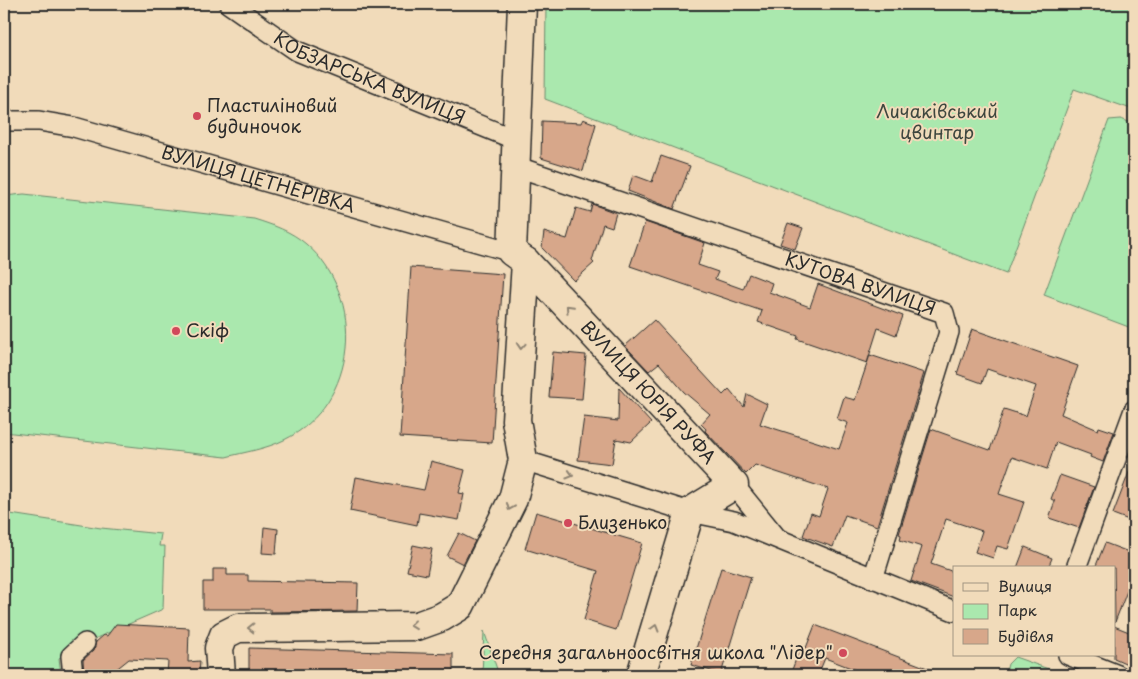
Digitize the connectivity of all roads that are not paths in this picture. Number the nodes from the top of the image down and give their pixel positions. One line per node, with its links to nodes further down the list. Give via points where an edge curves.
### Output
1 (229, 4): 4 (street, КОБЗАРСЬКА ВУЛИЦЯ, via 297,51)
2 (522, 4): 4 (street)
3 (4, 121): 5 (street, ВУЛИЦЯ ЦЕТНЕРІВКА, via 39,121 74,127)
4 (515, 153): 5 (street); 12 (street, КУТОВА ВУЛИЦЯ, via 944,313 949,332)
5 (519, 257): 7 (street, one-way to 7, via 516,420); 8 (street, ВУЛИЦЯ ЮРІЯ РУФА, one-way to 5)
6 (1134, 410): 11 (street)
7 (524, 460): 9 (street, one-way to 9); 17 (street, one-way to 17, via 503,524 460,606 417,626 238,628 224,635 220,648)
8 (734, 485): 9 (street); 10 (street)
9 (690, 512): 10 (street, via 734,521); 18 (street, one-way to 9)
10 (778, 539): 12 (street)
11 (1077, 566)
12 (873, 579): 13 (street)
13 (953, 611)
14 (85, 643): 16 (street, via 71,656)
15 (1070, 656): 19 (street)
16 (73, 675)
17 (221, 675)
18 (642, 675)
19 (1118, 675)

